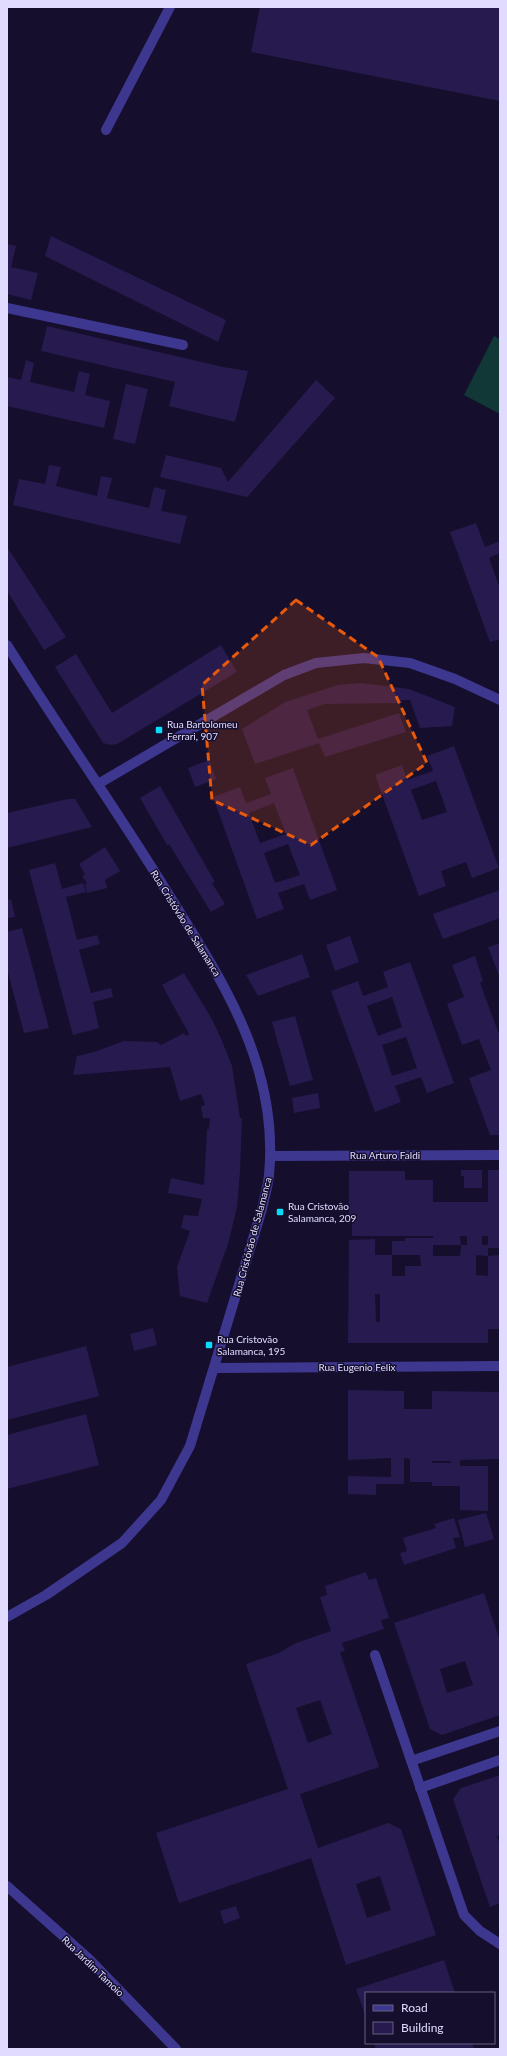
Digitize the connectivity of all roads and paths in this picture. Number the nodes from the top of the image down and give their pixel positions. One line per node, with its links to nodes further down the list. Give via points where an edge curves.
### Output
1 (170, 7): 2 (street)
2 (106, 130)
3 (7, 308): 4 (street)
4 (183, 344)
5 (7, 646): 7 (street, Rua Cristóvão de Salamanca)
6 (500, 700): 7 (street, via 455,679 410,664 364,658 316,663 284,675)
7 (98, 784): 9 (street, Rua Cristóvão de Salamanca, via 222,980 247,1033 261,1076 270,1125)
8 (500, 1155): 9 (street, Rua Arturo Faldi)
9 (270, 1156): 11 (street, Rua Cristóvão de Salamanca, via 262,1210)
10 (500, 1366): 11 (street, Rua Eugenio Felix)
11 (214, 1368): 12 (street, Rua Cristóvão de Salamanca, via 190,1446 160,1500 122,1543 46,1595)
12 (7, 1617)
13 (375, 1655): 16 (street)
14 (500, 1731): 16 (street)
15 (500, 1760): 17 (street)
16 (411, 1761): 17 (street)
17 (420, 1788): 19 (street, via 464,1915 480,1931)
18 (7, 1886): 20 (street, Rua Jardim Tamoio, via 88,1959)
19 (500, 1944)
20 (176, 2049)

